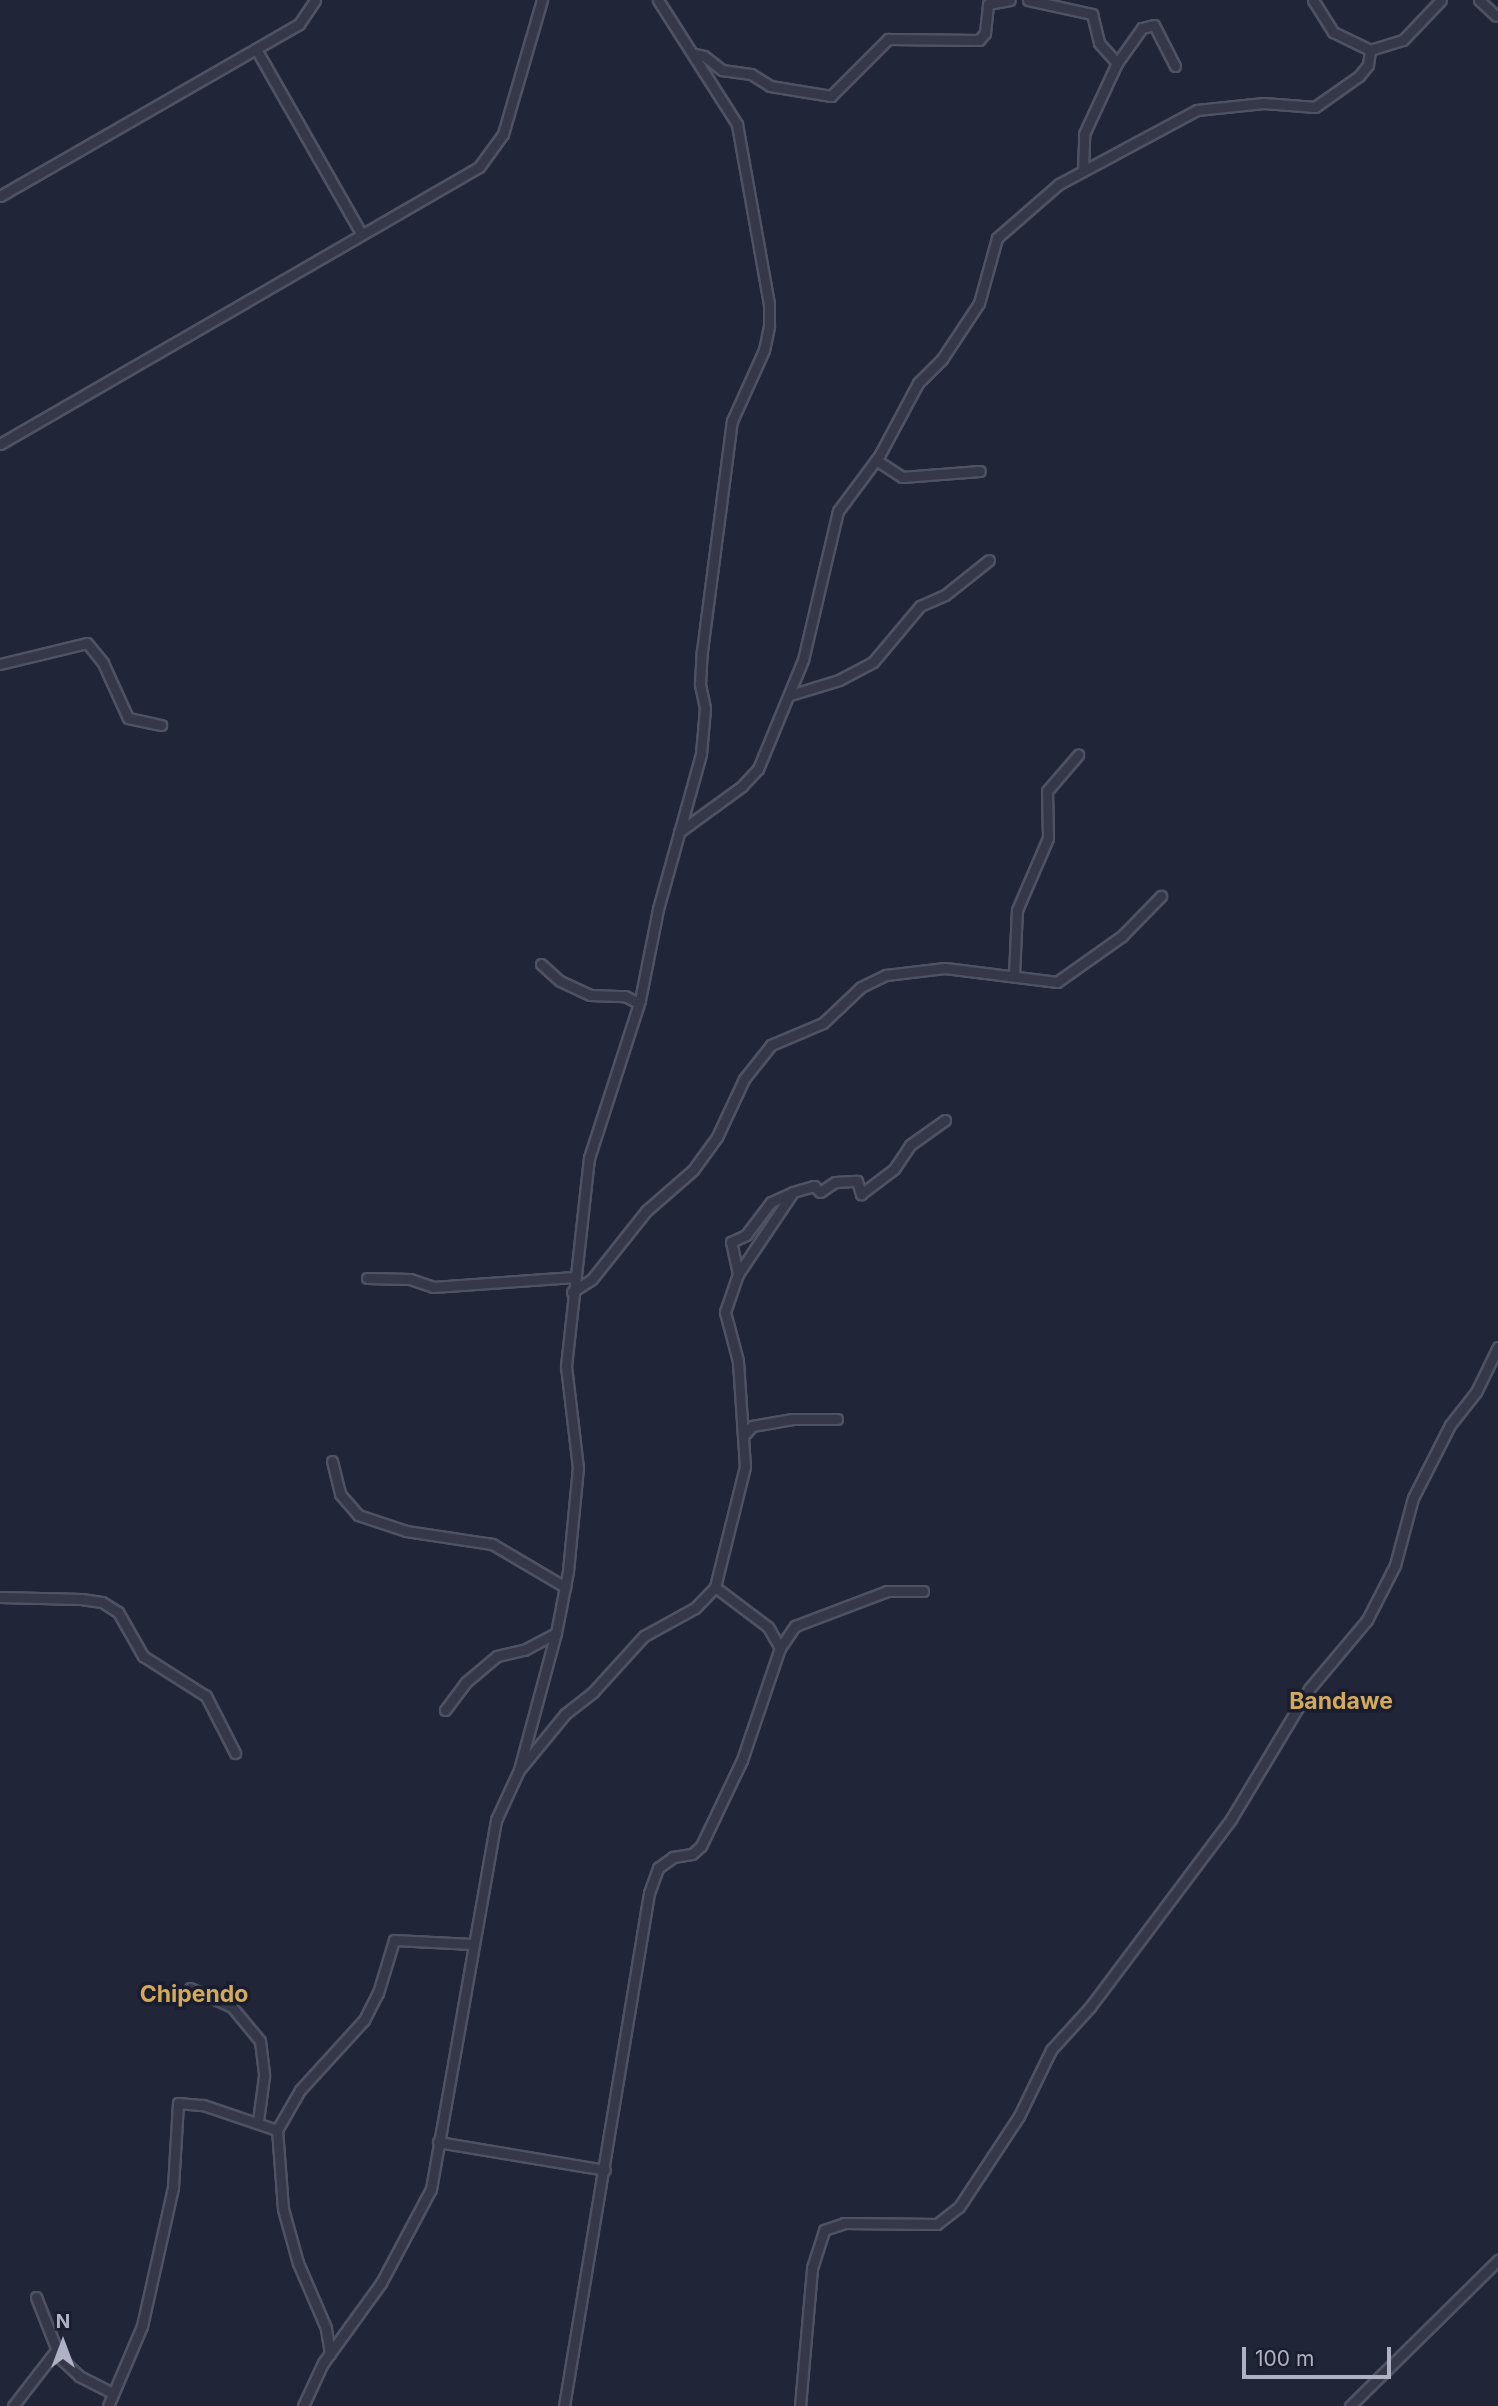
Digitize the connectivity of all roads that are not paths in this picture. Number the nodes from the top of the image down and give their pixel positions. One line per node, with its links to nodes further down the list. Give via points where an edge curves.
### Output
1 (316, 0): 10 (street, via 299,24)
2 (542, 0): 17 (street, via 516,101 496,150 479,167)
3 (658, 0): 12 (street)
4 (1010, 0): 12 (street, via 988,4 985,33 979,40 888,39 831,96 770,86 751,74 722,70)
5 (1028, 0): 13 (street, via 1092,14 1099,43)
6 (1313, 0): 11 (street, via 1333,32)
7 (1441, 0): 11 (street, via 1403,40)
8 (1479, 0): 9 (street)
9 (1496, 16)
10 (256, 49): 16 (street); 17 (street)
11 (1370, 50): 15 (street, via 1368,65 1359,76 1315,107 1264,103 1197,110)
12 (694, 54): 26 (street, via 730,107 743,143 769,318 764,349 732,421 702,651 705,729)
13 (1117, 63): 14 (street, via 1142,28 1154,25); 15 (street, via 1084,134)
14 (1175, 66)
15 (1083, 171): 19 (street, via 1050,191 997,238 979,303 942,359 918,383)
16 (0, 196)
17 (360, 233): 18 (street)
18 (0, 444)
19 (876, 460): 20 (street, via 902,477); 23 (street, via 838,511)
20 (980, 471)
21 (989, 560): 23 (street, via 945,595 920,606 873,663 839,680)
22 (0, 664): 24 (street, via 86,643 103,663 128,718)
23 (790, 695): 26 (street, via 752,777)
24 (161, 726)
25 (1078, 755): 29 (street, via 1047,791 1048,838 1017,910)
26 (679, 832): 30 (street)
27 (1161, 896): 29 (street, via 1122,936 1065,978 1048,983)
28 (541, 964): 30 (street, via 560,981 590,995 625,996)
29 (1014, 975): 36 (street, via 946,968 886,975 861,987 823,1023 771,1045 744,1079 717,1137 694,1170 646,1211 592,1279)
30 (638, 1003): 34 (street, via 592,1139)
31 (945, 1120): 32 (street, via 910,1145 894,1168 861,1194 857,1181 835,1182 820,1192 814,1186)
32 (793, 1192): 33 (street); 33 (street, via 771,1202 746,1236 731,1242)
33 (738, 1274): 39 (street, via 725,1312 738,1361)
34 (574, 1277): 35 (street, via 433,1287 410,1279); 36 (street)
35 (367, 1278)
36 (572, 1292): 41 (street, via 566,1377 578,1468)
37 (1498, 1347): 65 (street, via 1476,1392 1450,1425 1413,1498 1395,1565 1367,1620 1309,1689 1231,1819 1090,2007 1051,2050 1019,2116 960,2207 937,2224 844,2223 824,2230 812,2267)
38 (837, 1419): 39 (street, via 792,1419 752,1426)
39 (746, 1433): 42 (street, via 741,1489)
40 (332, 1461): 41 (street, via 340,1494 358,1515 406,1531 492,1544)
41 (565, 1587): 45 (street)
42 (715, 1587): 46 (street, via 768,1627); 49 (street, via 695,1608 645,1636 593,1692 565,1714)
43 (923, 1591): 46 (street, via 887,1591 811,1619 795,1626)
44 (0, 1597): 48 (street, via 81,1599 102,1602 118,1612 143,1656 206,1696)
45 (556, 1633): 47 (street, via 524,1650 497,1656 466,1682); 49 (street)
46 (780, 1648): 55 (street, via 742,1760 701,1846 658,1868 649,1893)
47 (445, 1710)
48 (235, 1753)
49 (519, 1770): 50 (street, via 496,1821)
50 (472, 1944): 53 (street, via 394,1940 378,1993 364,2020 300,2090); 54 (street)
51 (190, 1988): 52 (street, via 232,2007 260,2041 264,2076)
52 (258, 2121): 53 (street); 60 (street, via 178,2103 173,2187 142,2326)
53 (277, 2130): 59 (street, via 283,2209 326,2328)
54 (438, 2142): 55 (street); 59 (street, via 431,2189 413,2225 381,2283)
55 (605, 2170): 64 (street)
56 (1498, 2260): 66 (street)
57 (36, 2297): 58 (street)
58 (58, 2348): 60 (street, via 60,2358 76,2373); 61 (street)
59 (330, 2354): 63 (street)
60 (112, 2393): 62 (street)
61 (13, 2406)
62 (108, 2406)
63 (303, 2406)
64 (564, 2406)
65 (800, 2406)
66 (1350, 2406)

